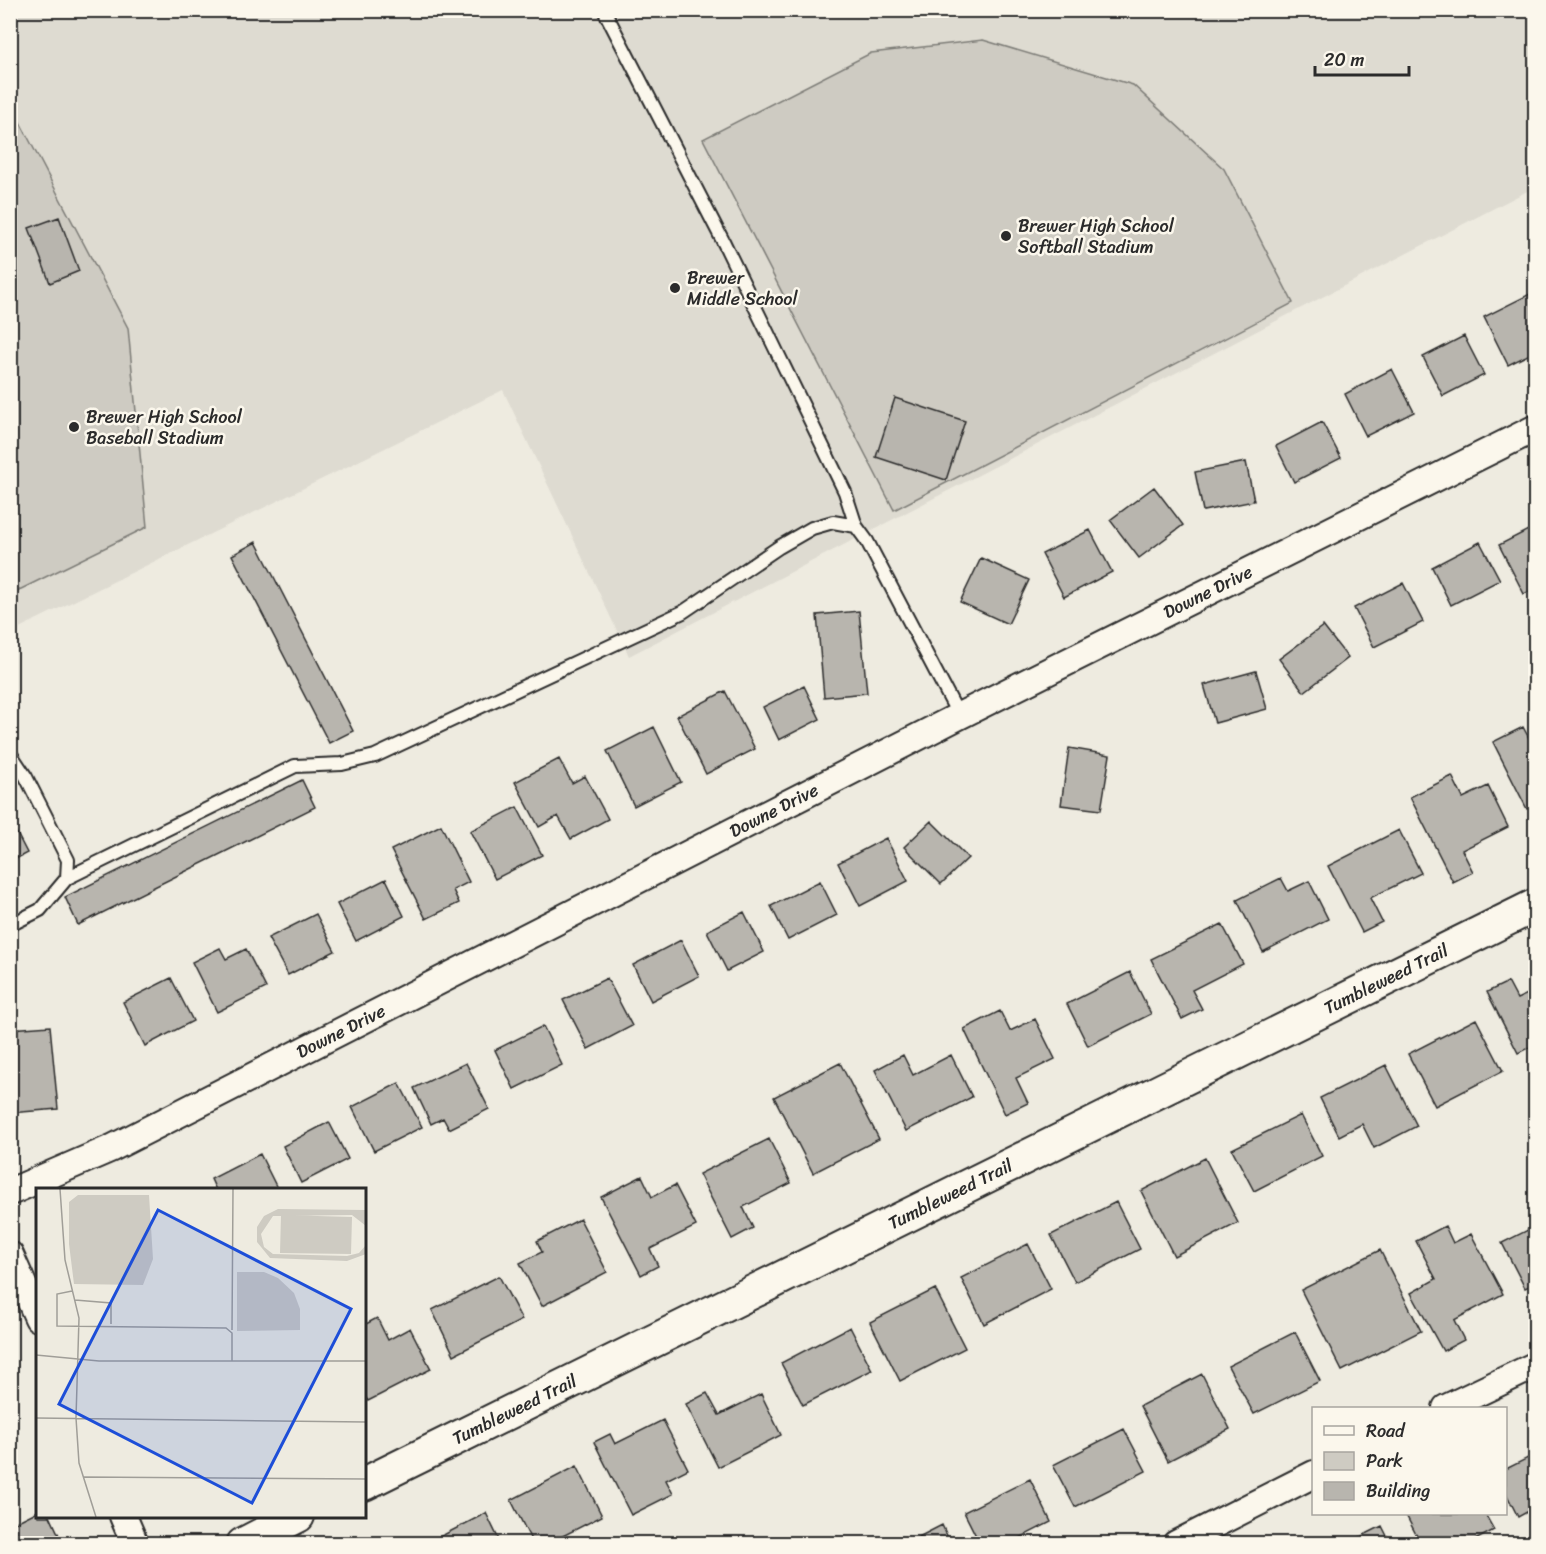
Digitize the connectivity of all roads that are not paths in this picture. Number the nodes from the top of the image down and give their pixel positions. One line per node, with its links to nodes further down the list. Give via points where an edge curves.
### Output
1 (604, 10): 3 (lane, via 724,243 845,492)
2 (1536, 428): 4 (street, Downe Drive)
3 (856, 526): 4 (lane); 6 (lane, via 833,522 812,528 683,612 375,756 342,765 295,766)
4 (959, 716): 9 (street, Downe Drive, via 112,1148)
5 (10, 753): 6 (lane, via 68,860)
6 (67, 878): 8 (lane, via 40,910)
7 (1536, 905): 15 (street, Tumbleweed Trail)
8 (10, 925)
9 (10, 1192)
10 (10, 1255): 11 (street)
11 (36, 1314)
12 (1536, 1365): 13 (street)
13 (1448, 1407)
14 (1312, 1475): 20 (street)
15 (366, 1483)
16 (124, 1518): 18 (street)
17 (294, 1518): 19 (street)
18 (135, 1544)
19 (243, 1544)
20 (1176, 1544)

